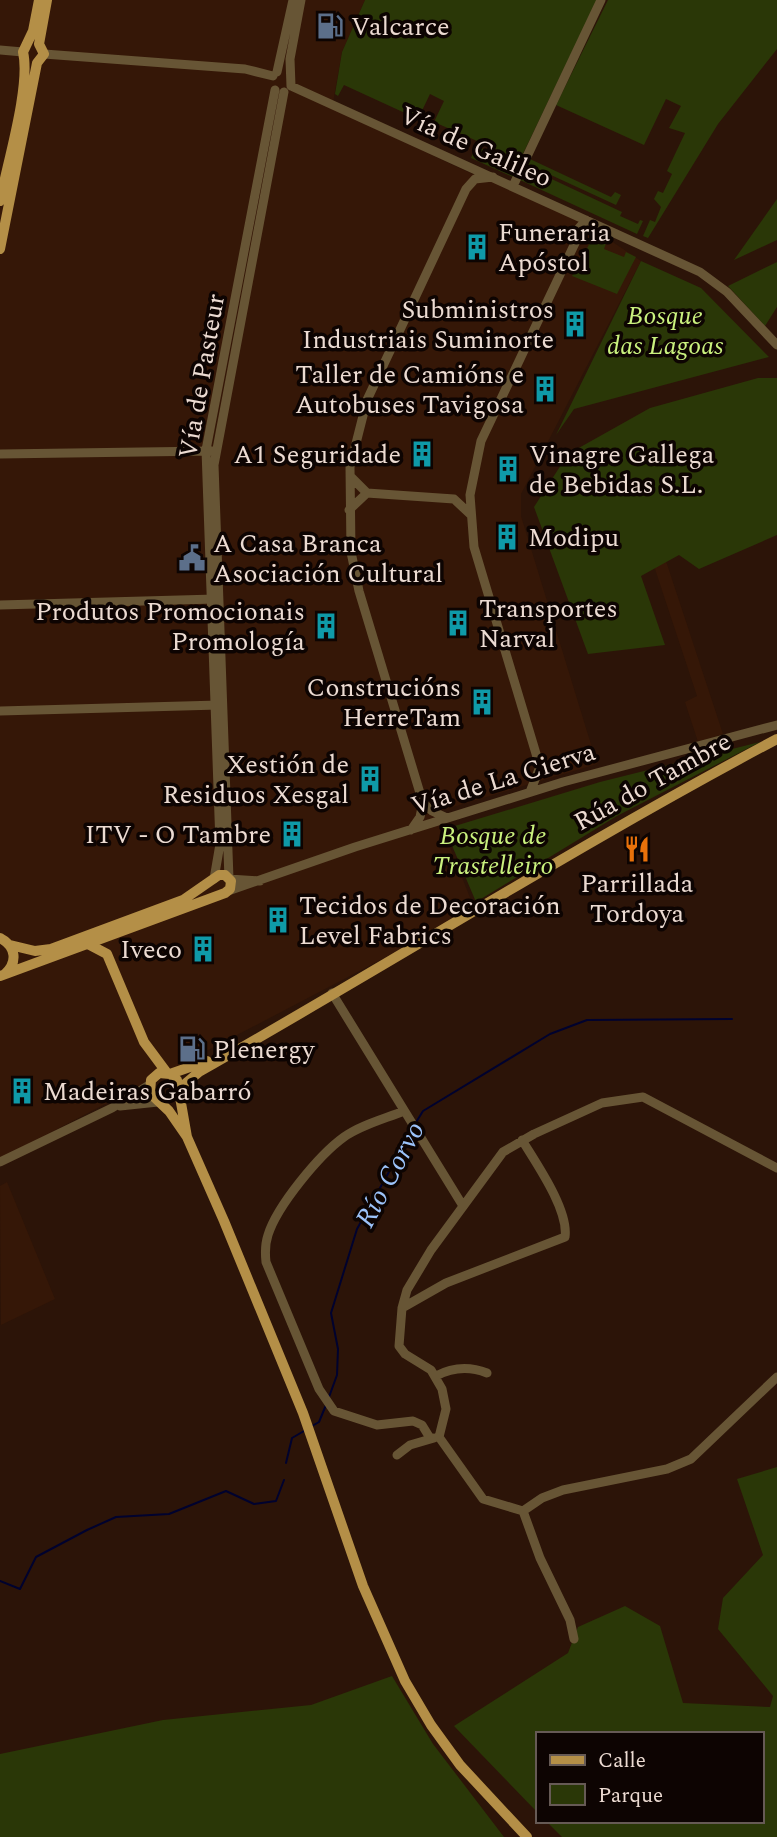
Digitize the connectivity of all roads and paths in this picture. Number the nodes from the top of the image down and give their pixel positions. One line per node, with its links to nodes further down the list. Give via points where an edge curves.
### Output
1 (39, 0): 7 (main road)
2 (47, 0): 7 (main road)
3 (293, 0): 8 (street)
4 (301, 0): 9 (street)
5 (601, 0): 12 (street)
6 (0, 50): 7 (street)
7 (33, 53): 8 (street); 13 (main road); 18 (main road)
8 (275, 74): 9 (street); 10 (street, via 272,85)
9 (289, 75): 10 (street)
10 (284, 90): 11 (street, Vía de Galileo, via 455,160); 20 (street, Vía de Pasteur)
11 (472, 173): 12 (street, Vía de Galileo); 22 (street, via 367,400)
12 (513, 186): 14 (street, Vía de Galileo)
13 (0, 201)
14 (571, 212): 15 (street, Vía de Galileo); 17 (street)
15 (586, 220): 16 (street, Vía de Galileo); 17 (street)
16 (603, 228): 17 (street); 19 (street, Vía de Galileo, via 710,279)
17 (577, 238): 23 (street, via 487,428)
18 (0, 249)
19 (777, 345)
20 (211, 451): 21 (street); 30 (street, Vía de Pasteur)
21 (0, 454)
22 (350, 476): 24 (street); 25 (street)
23 (471, 483): 26 (street); 27 (street)
24 (349, 493): 25 (street); 28 (street)
25 (363, 493): 26 (street); 28 (street)
26 (457, 499): 27 (street); 29 (street)
27 (470, 500): 29 (street)
28 (349, 510): 39 (street, via 359,591)
29 (470, 514): 35 (street, via 474,547)
30 (214, 599): 31 (street); 32 (street, Vía de Pasteur)
31 (0, 605)
32 (218, 705): 33 (street); 43 (street, Vía de Pasteur); 44 (street, Vía de Pasteur, via 220,844)
33 (0, 711)
34 (773, 733): 36 (street, Vía de La Cierva); 53 (main road, Rúa do Tambre, via 423,944)
35 (541, 770): 36 (street); 37 (street); 38 (street)
36 (560, 783): 37 (street, Vía de La Cierva)
37 (546, 787): 38 (street, Vía de La Cierva)
38 (530, 792): 40 (street, Vía de La Cierva)
39 (424, 807): 40 (street); 41 (street); 42 (street)
40 (447, 818): 41 (street, Vía de La Cierva)
41 (429, 824): 42 (street, Vía de La Cierva)
42 (411, 830): 45 (street, Vía de La Cierva)
43 (229, 879): 44 (main road, via 219,875); 45 (street, Vía de La Cierva); 46 (main road)
44 (213, 881): 46 (main road, via 215,890); 50 (main road, via 183,900 51,949 35,951)
45 (260, 881): 46 (street, Vía de La Cierva)
46 (225, 892): 47 (main road, Vía de La Cierva)
47 (116, 934): 49 (main road, Vía de La Cierva); 51 (main road)
48 (0, 938): 50 (main road)
49 (88, 944): 51 (main road); 52 (main road, Vía de La Cierva)
50 (10, 945): 52 (main road, via 14,962)
51 (107, 954): 54 (main road)
52 (1, 976)
53 (332, 993): 55 (main road, Rúa do Tambre); 61 (street)
54 (144, 1042): 56 (main road); 57 (main road)
55 (235, 1050): 56 (main road); 58 (main road, via 193,1075)
56 (168, 1074): 57 (main road, via 156,1075); 58 (main road, via 177,1080)
57 (150, 1083): 59 (main road, via 150,1093); 60 (street)
58 (178, 1091): 59 (main road, via 169,1102); 62 (main road)
59 (159, 1102): 60 (street); 62 (main road)
60 (112, 1108): 64 (street)
61 (404, 1111): 66 (street); 71 (street, via 353,1132 331,1147 281,1208 267,1237 266,1262 334,1411 377,1425 413,1421)
62 (187, 1137): 75 (main road, via 303,1413 363,1586 411,1690 460,1765)
63 (523, 1140): 65 (street, via 603,1103 643,1097); 66 (street, via 503,1152); 67 (street, via 550,1186 565,1237 446,1283)
64 (0, 1162)
65 (777, 1168)
66 (463, 1206): 67 (street, via 416,1273)
67 (402, 1308): 69 (street, via 399,1346)
68 (487, 1373): 69 (street, via 471,1367)
69 (436, 1376): 71 (street, via 446,1409)
70 (777, 1377): 73 (street, via 691,1459 667,1469 563,1490)
71 (435, 1438): 72 (street, via 410,1445); 73 (street, via 483,1499)
72 (397, 1455)
73 (523, 1511): 74 (street)
74 (574, 1639)
75 (527, 1837)

